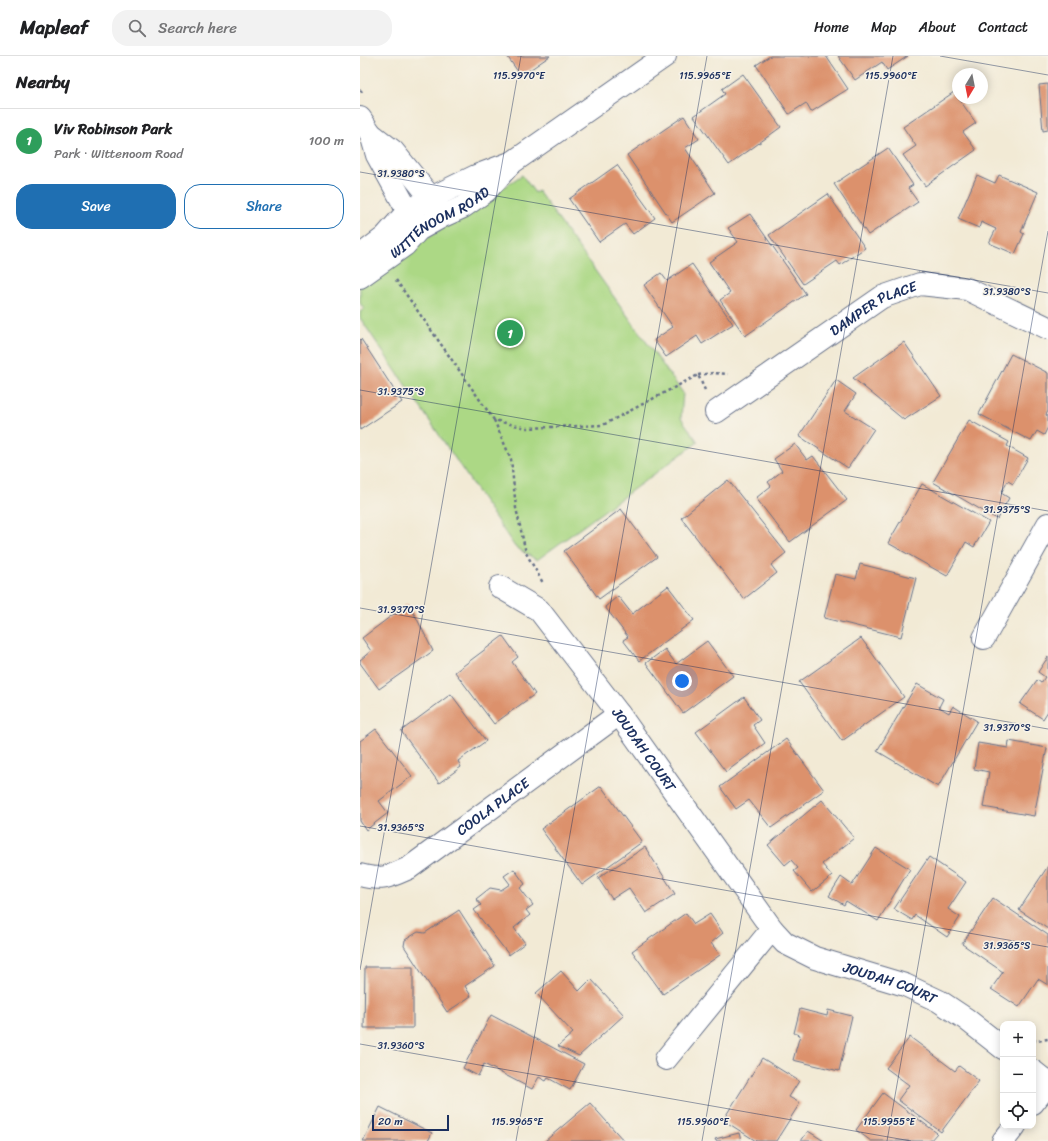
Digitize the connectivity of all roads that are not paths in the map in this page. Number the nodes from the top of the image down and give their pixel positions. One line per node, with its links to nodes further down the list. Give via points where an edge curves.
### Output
1 (665, 56): 3 (street, WITTENOOM ROAD)
2 (366, 126): 4 (street, via 393,151); 6 (street, via 377,155)
3 (512, 162): 4 (street, WITTENOOM ROAD); 5 (street, WITTENOOM ROAD, via 486,191 463,207)
4 (431, 198): 5 (street); 6 (street, WITTENOOM ROAD)
5 (443, 216): 6 (street, WITTENOOM ROAD)
6 (413, 221): 7 (street, WITTENOOM ROAD, via 385,237); 8 (street, WITTENOOM ROAD, via 405,246)
7 (360, 256)
8 (360, 277)
9 (1048, 328): 10 (street, DAMPER PLACE, via 967,289 920,284 882,297)
10 (716, 412)
11 (1048, 524): 13 (street)
12 (500, 587): 14 (street, JOUDAH COURT, via 540,610)
13 (984, 638)
14 (619, 714): 15 (street, COOLA PLACE, via 409,868 387,878); 16 (street, JOUDAH COURT)
15 (360, 875)
16 (772, 929): 17 (street, JOUDAH COURT, via 785,943 815,958 905,985 939,1001); 18 (street)
17 (1000, 1046)
18 (666, 1058)
19 (1036, 1073): 20 (street)
20 (1048, 1083): 21 (street)
21 (1036, 1099)
22 (1013, 1129): 23 (street)
23 (1003, 1141)

